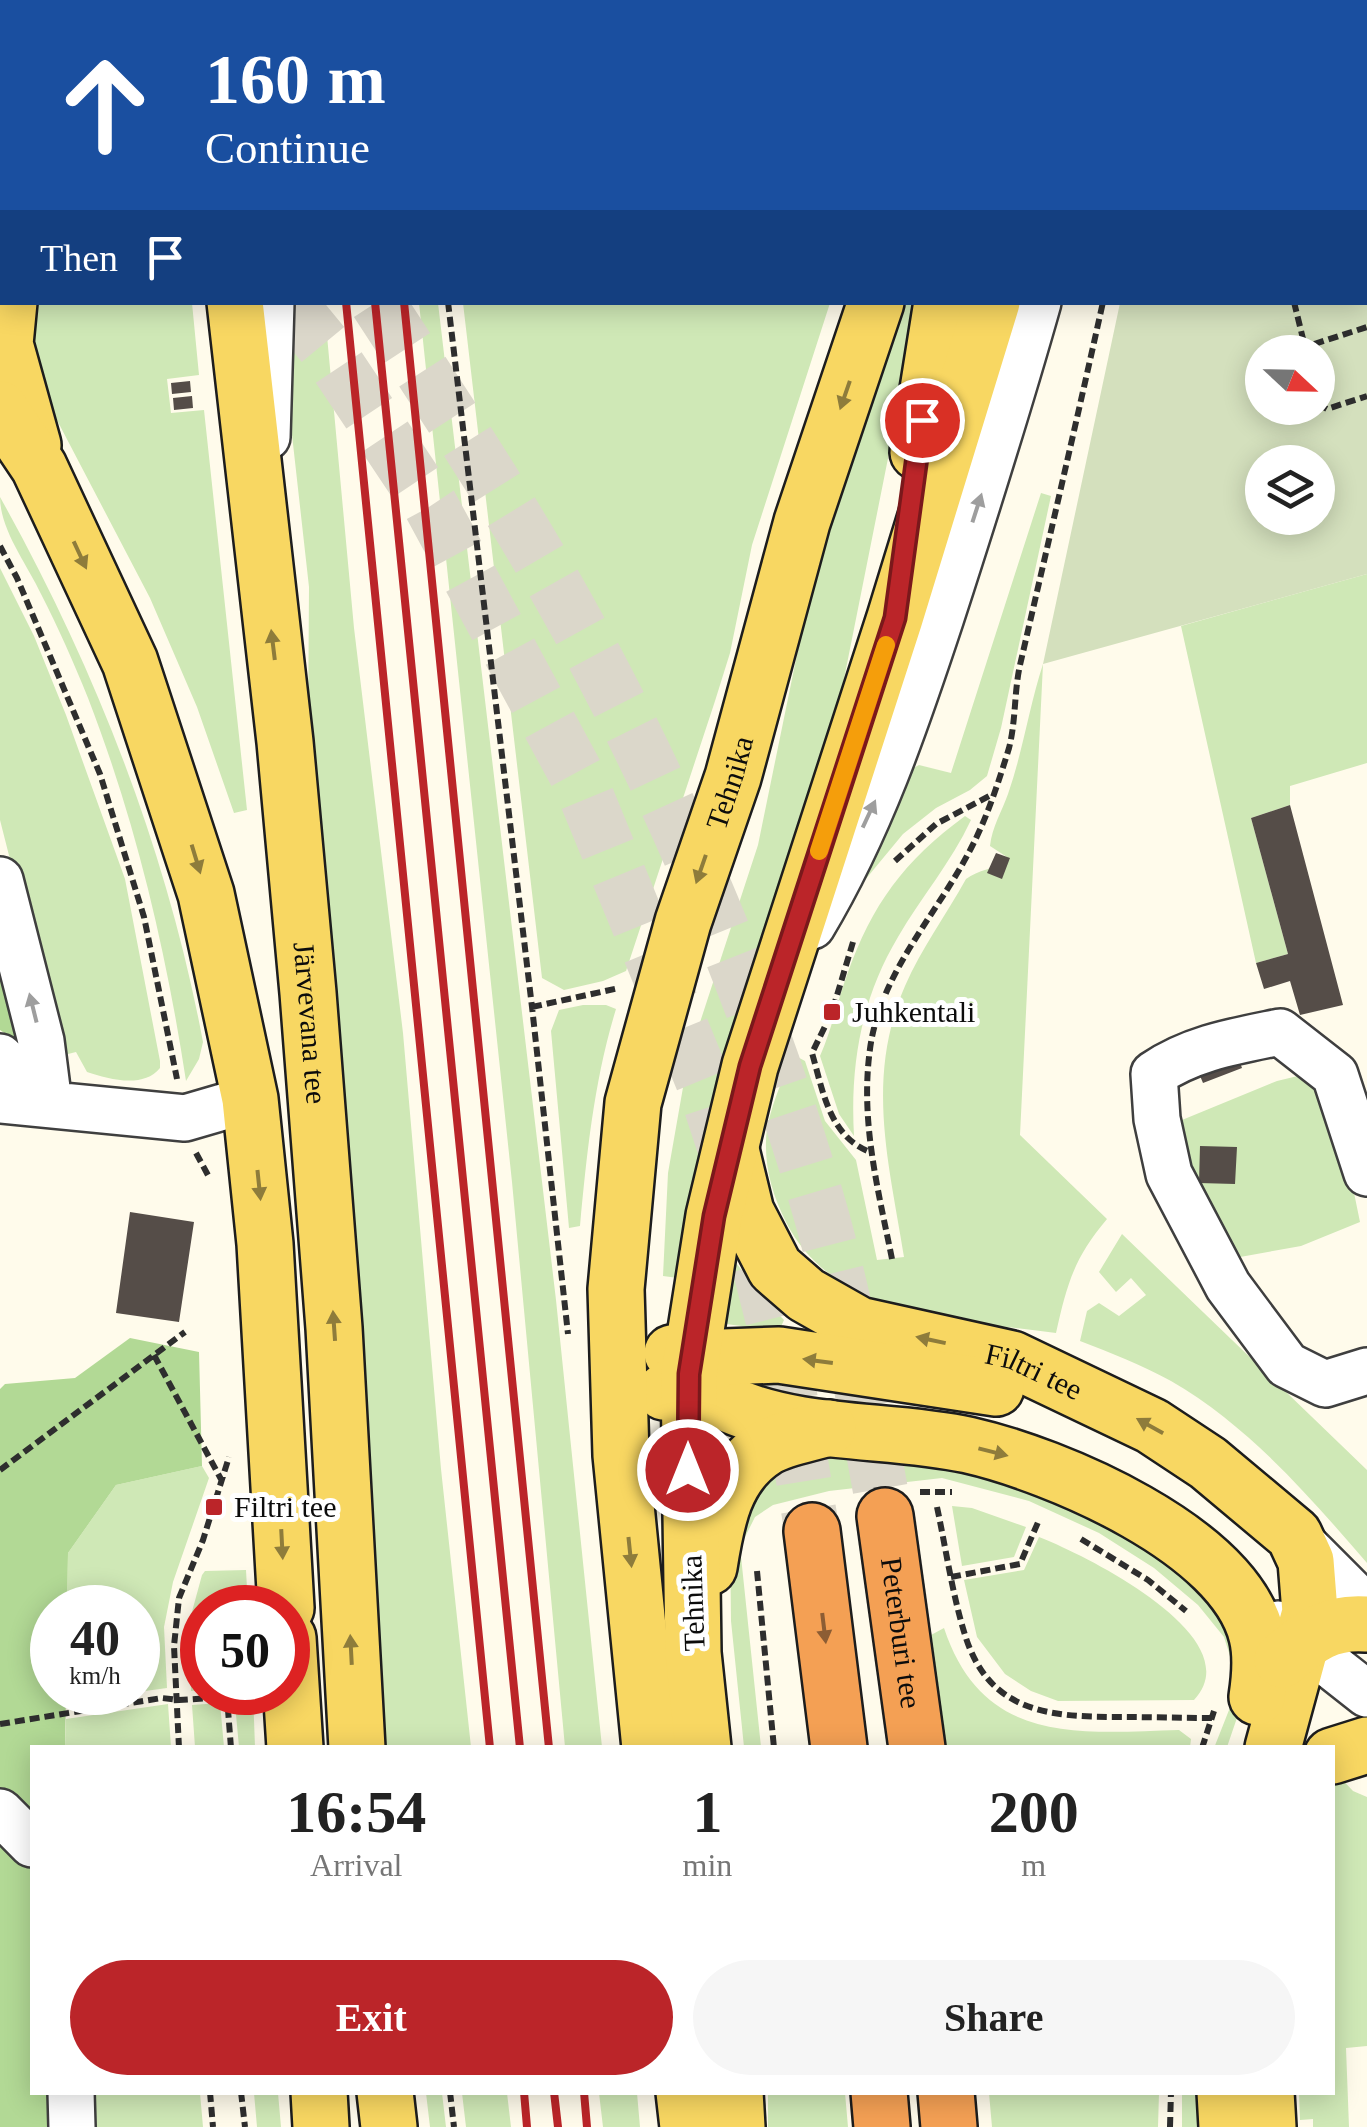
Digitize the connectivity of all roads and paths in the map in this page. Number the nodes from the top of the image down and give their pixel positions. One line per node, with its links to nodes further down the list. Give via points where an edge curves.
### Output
1 (9, 305): 18 (main road, via 5,344)
2 (206, 305): 19 (main road)
3 (236, 305): 19 (main road, Järvevana tee)
4 (271, 305): 19 (street)
5 (448, 305): 27 (path, via 532,1007 622,988)
6 (875, 305): 27 (main road, Tehnika, one-way to 27, via 802,522 733,777)
7 (942, 305): 21 (main road)
8 (991, 305): 21 (main road, Tehnika)
9 (1037, 305): 26 (street, one-way to 9, via 834,888 894,759)
10 (1102, 305): 22 (path)
11 (1295, 305): 13 (path)
12 (1367, 326): 14 (path)
13 (1301, 335)
14 (1335, 338)
15 (1367, 396): 16 (path)
16 (1335, 406)
17 (0, 409): 18 (main road)
18 (39, 467): 30 (main road, one-way to 30, via 130,662 173,784 206,894)
19 (262, 544): 73 (main road, Järvevana tee, one-way to 19, via 321,1158)
20 (0, 546): 32 (path, via 100,774 144,917)
21 (895, 618): 26 (main road, Tehnika)
22 (994, 793): 23 (path, via 936,824); 34 (path, via 968,854 882,1000 866,1088)
23 (887, 872)
24 (0, 880): 31 (street, one-way to 24, via 41,1041)
25 (854, 938): 34 (path, via 812,1053 831,1118 854,1146)
26 (773, 992): 33 (main road, Tehnika)
27 (661, 1002): 37 (main road, Tehnika, via 634,1103)
28 (0, 1057): 31 (street)
29 (0, 1100): 31 (street)
30 (250, 1100): 32 (street); 59 (main road, one-way to 59)
31 (49, 1104): 32 (street)
32 (185, 1118): 36 (path, via 188,1141)
33 (730, 1147): 42 (main road, Tehnika); 43 (main road, Filtri tee, one-way to 33, via 1012,1359 859,1325 806,1295 775,1268 746,1212)
34 (870, 1152): 38 (path)
35 (1367, 1173): 41 (street, via 1334,1075 1280,1032 1222,1043 1154,1074 1169,1174 1228,1286 1287,1365 1325,1384)
36 (212, 1188)
37 (624, 1212): 42 (main road, via 649,1326); 46 (main road, Tehnika, via 616,1289)
38 (892, 1259)
39 (185, 1332): 40 (path)
40 (154, 1354): 47 (path); 48 (path)
41 (1367, 1371)
42 (689, 1374): 43 (main road, one-way to 42, via 972,1386 780,1356 724,1358); 44 (main road, via 725,1403); 46 (main road, via 656,1397); 64 (main road, Tehnika)
43 (1088, 1396): 55 (main road, Filtri tee, one-way to 43, via 1208,1463 1152,1426)
44 (828, 1428): 60 (main road, one-way to 60, via 965,1444 1066,1476 1168,1533); 64 (main road, via 767,1447 738,1474 718,1512)
45 (230, 1454): 48 (path)
46 (621, 1455): 74 (main road, Tehnika, one-way to 74)
47 (0, 1470)
48 (222, 1481): 66 (path, via 180,1598 174,1646)
49 (963, 1494): 50 (path, via 937,1491)
50 (909, 1506): 58 (path); 78 (highway, Peterburi tee)
51 (1024, 1514): 52 (path)
52 (1040, 1520): 53 (path); 58 (path, via 1020,1564)
53 (1052, 1526)
54 (812, 1531): 77 (highway, one-way to 77)
55 (1294, 1535): 61 (street, Filtri tee); 63 (main road, via 1310,1584)
56 (1077, 1537): 60 (path, via 1148,1580)
57 (756, 1562): 76 (path)
58 (951, 1578): 69 (path, via 973,1655 1014,1701 1062,1717)
59 (285, 1585)
60 (1213, 1604): 63 (street); 69 (main road, via 1257,1635 1260,1680)
61 (1367, 1608)
62 (1367, 1624): 63 (main road, via 1336,1624)
63 (1302, 1643): 65 (street); 69 (main road, via 1276,1668)
64 (694, 1654): 75 (main road, Tehnika)
65 (1367, 1694)
66 (178, 1700): 68 (path); 70 (path); 71 (path, via 227,1697)
67 (292, 1715): 72 (main road)
68 (0, 1724)
69 (1246, 1728)
70 (179, 1745)
71 (231, 1745)
72 (294, 1745)
73 (356, 1745)
74 (650, 1745)
75 (704, 1745)
76 (774, 1745)
77 (840, 1745)
78 (917, 1745)
79 (1367, 1745): 80 (main road)
80 (1335, 1755)
81 (0, 1812): 82 (street)
82 (30, 1842)
83 (71, 2095): 97 (street)
84 (210, 2095): 98 (path)
85 (241, 2095): 99 (path)
86 (319, 2095): 100 (main road)
87 (385, 2095): 101 (main road)
88 (405, 2095): 102 (street)
89 (450, 2095): 103 (path)
90 (684, 2095): 104 (main road)
91 (735, 2095): 105 (main road)
92 (878, 2095): 106 (highway)
93 (946, 2095): 107 (highway)
94 (1170, 2095): 108 (path)
95 (1226, 2095): 109 (main road)
96 (1266, 2095): 110 (main road)
97 (72, 2127)
98 (213, 2127)
99 (244, 2127)
100 (321, 2127)
101 (388, 2127)
102 (410, 2127)
103 (454, 2127)
104 (688, 2127)
105 (737, 2127)
106 (882, 2127)
107 (949, 2127)
108 (1170, 2127)
109 (1228, 2127)
110 (1268, 2127)

